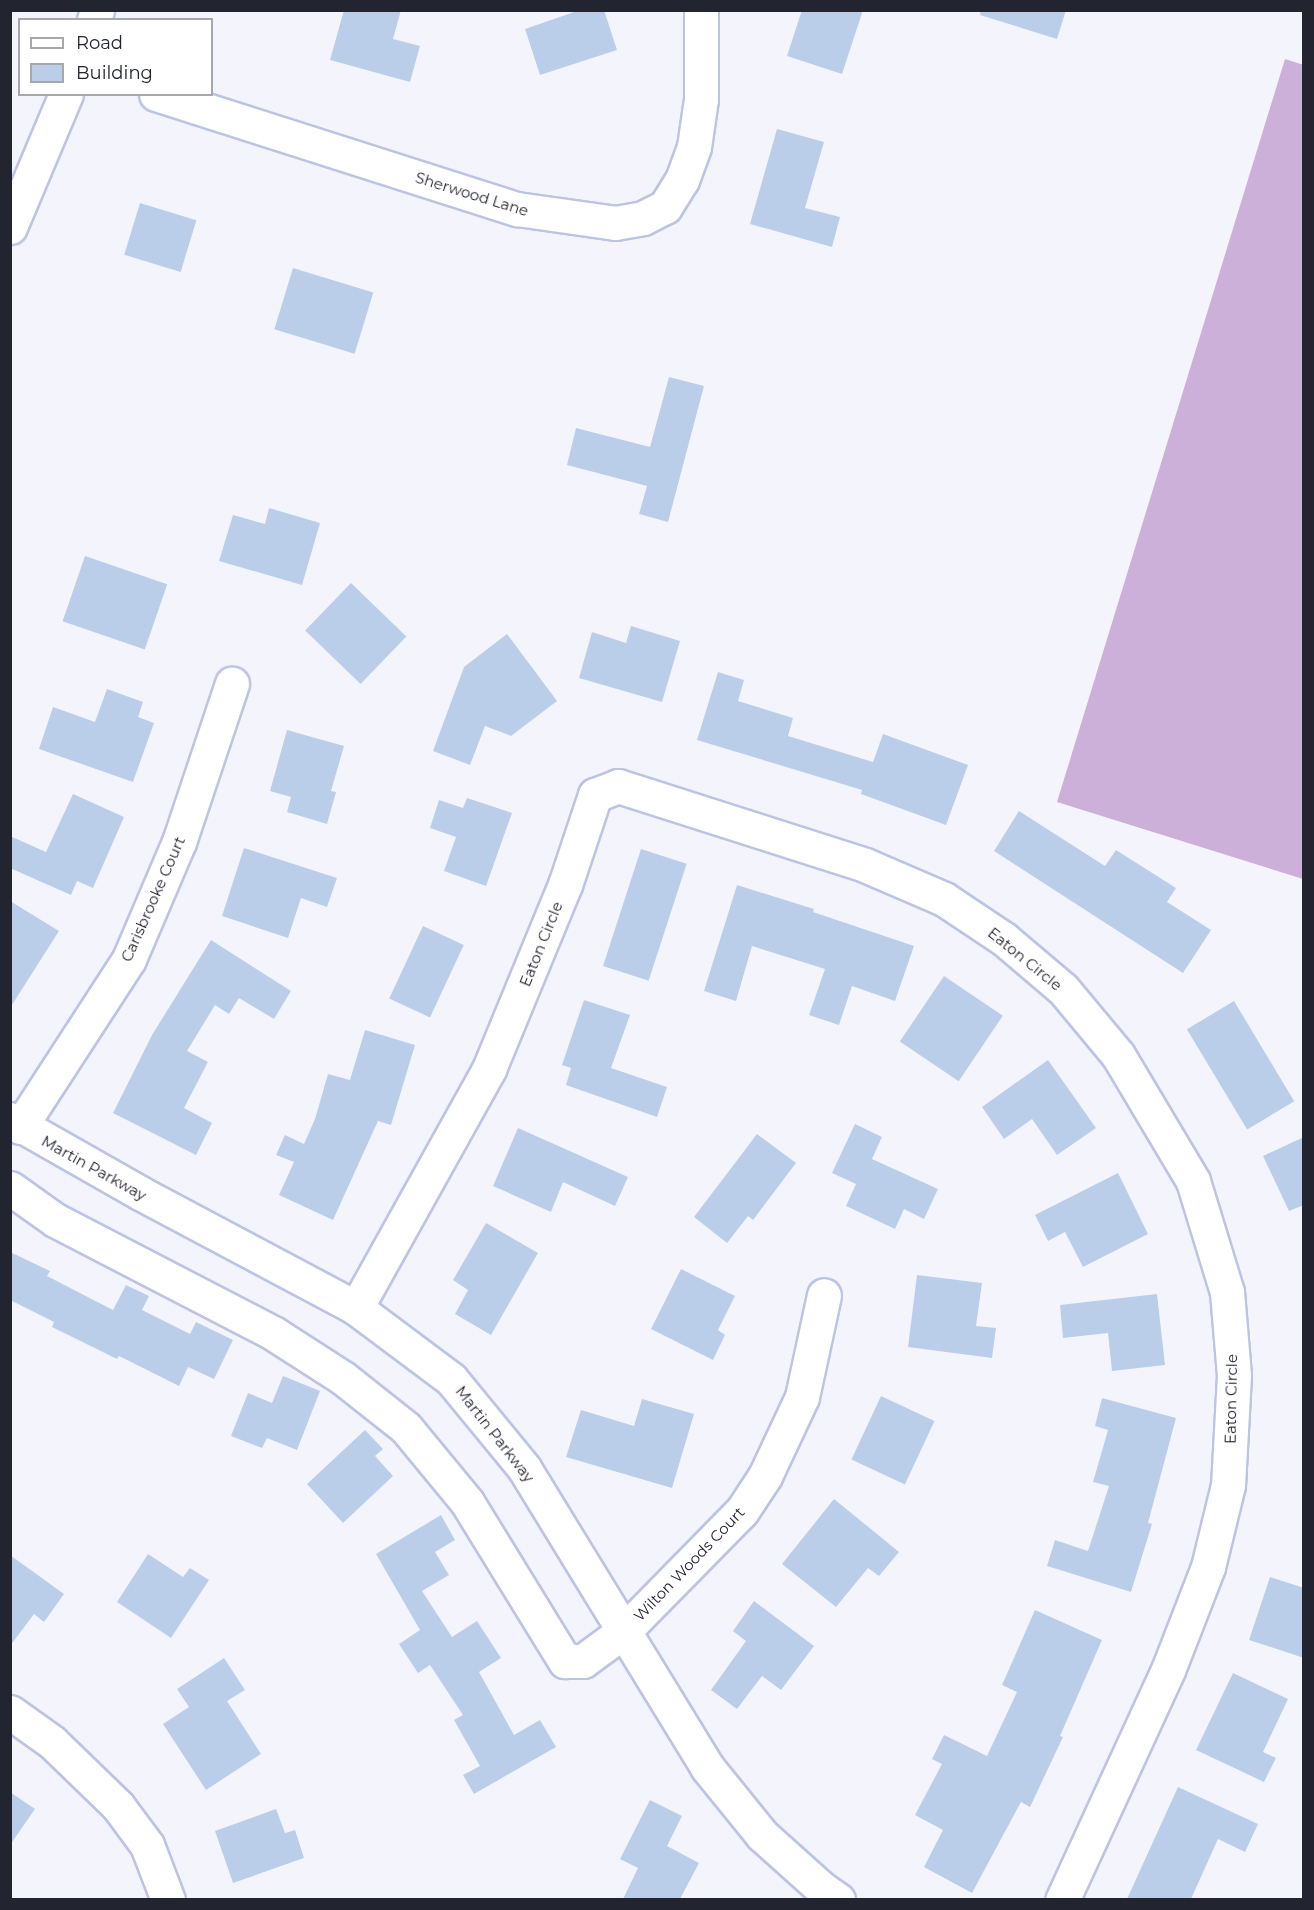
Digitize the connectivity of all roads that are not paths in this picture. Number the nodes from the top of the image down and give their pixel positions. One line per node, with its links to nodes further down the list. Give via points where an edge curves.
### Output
1 (701, 10): 3 (street, Sherwood Lane, via 701,99 694,147 682,180 665,207 643,218 615,223 517,209)
2 (65, 96): 4 (street)
3 (162, 96)
4 (10, 227)
5 (232, 684): 6 (street, Carisbrooke Court, via 179,842 129,959)
6 (15, 1123): 9 (street, Martin Parkway)
7 (10, 1188): 10 (street, Wilton Woods Court, via 55,1220 273,1333 343,1378 406,1428 467,1502 565,1661 583,1661)
8 (824, 1295): 10 (street, Wilton Woods Court, via 802,1397 765,1476 742,1511)
9 (356, 1308): 10 (street, Martin Parkway, via 459,1388 524,1468); 14 (street, Eaton Circle, via 489,1069 565,885 595,795 618,786 865,865 944,899 1004,939 1063,989 1118,1055 1193,1181 1227,1292 1234,1375 1228,1485 1208,1567 1168,1670)
10 (624, 1631): 13 (street, Martin Parkway, via 706,1767 762,1835)
11 (10, 1712): 12 (street, via 52,1742 118,1806 147,1845)
12 (163, 1885)
13 (825, 1896)
14 (1062, 1899)

